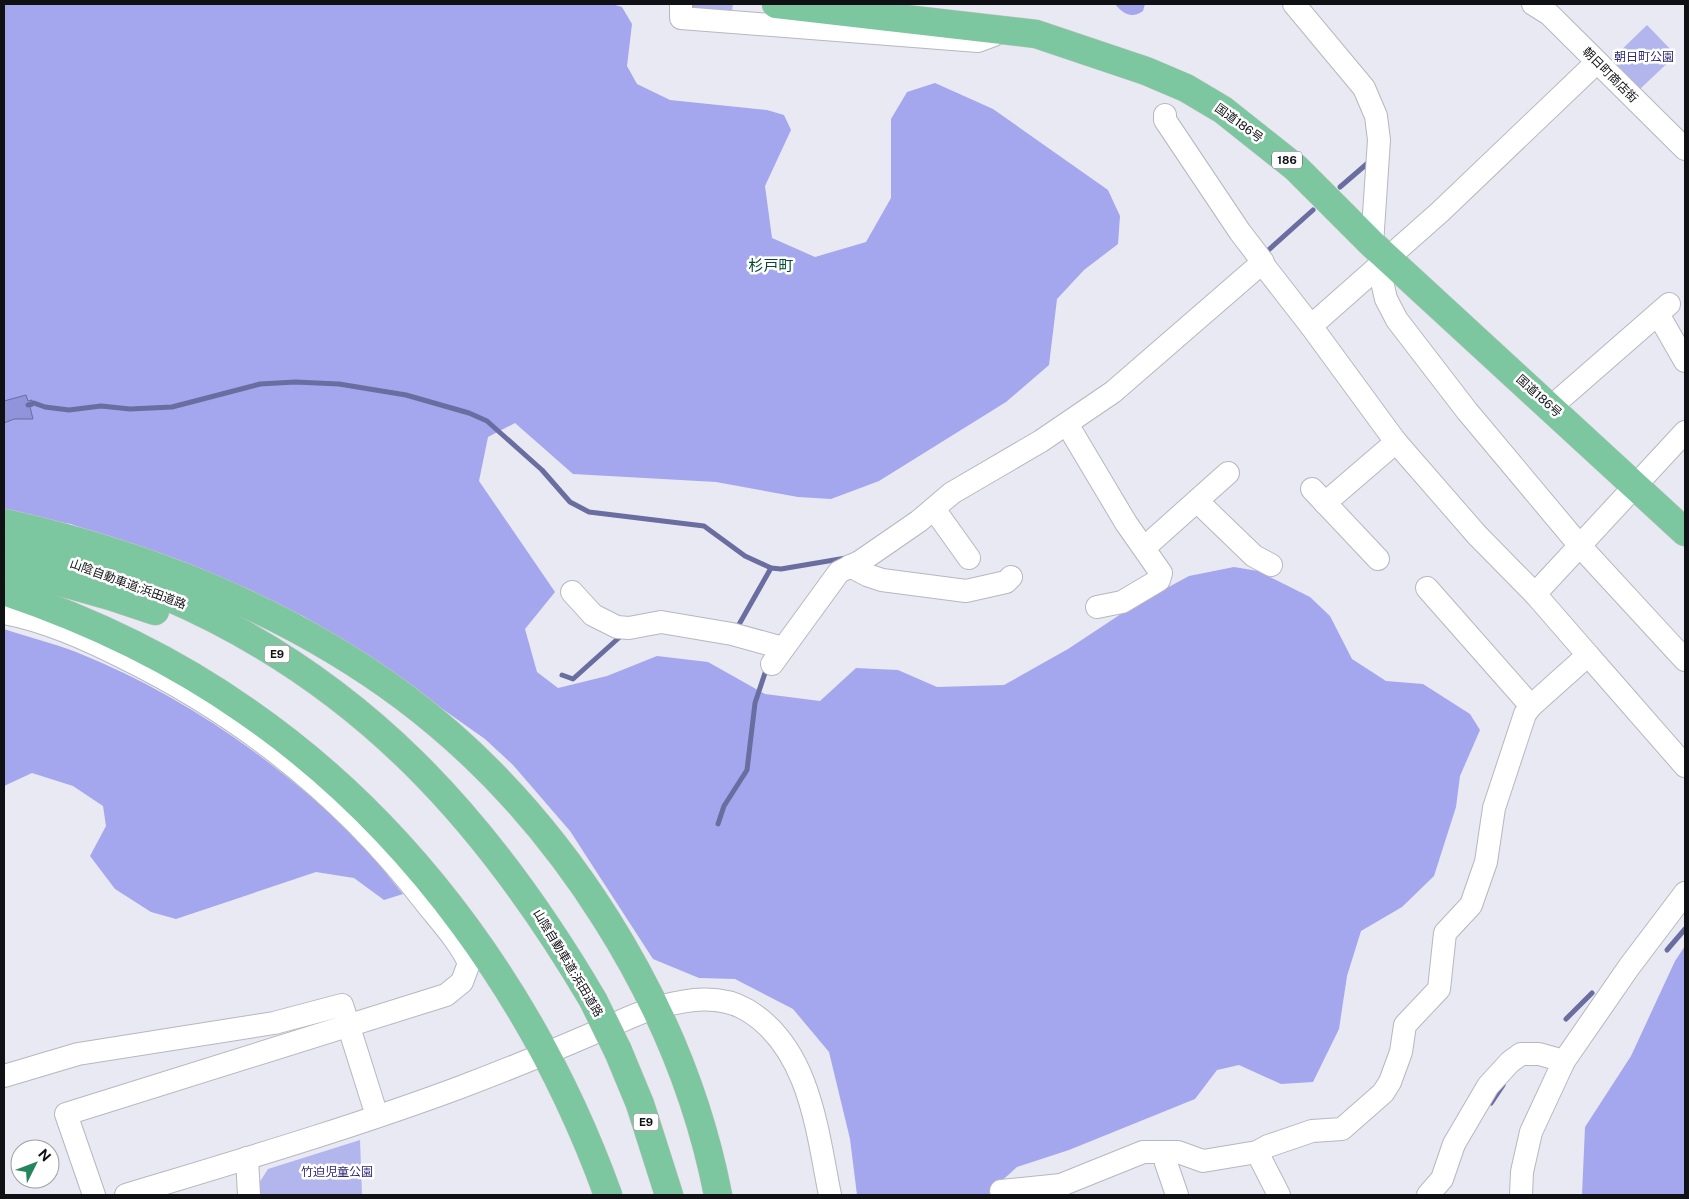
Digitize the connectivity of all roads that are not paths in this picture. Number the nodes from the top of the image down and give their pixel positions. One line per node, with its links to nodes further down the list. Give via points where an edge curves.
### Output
1 (681, 4): 5 (street, via 681,18 690,19 978,41)
2 (776, 4): 5 (highway, 国道186号 / 186)
3 (1294, 4): 9 (street, via 1364,88 1376,116)
4 (1533, 4): 6 (street, 朝日町商店街, via 1549,14)
5 (1007, 31): 9 (highway, 国道186号 / 186, via 1049,38 1146,71 1186,88 1223,110 1303,174)
6 (1597, 62): 8 (street, 朝日町商店街); 9 (street)
7 (1165, 115): 10 (street, via 1165,120 1197,170)
8 (1685, 149)
9 (1380, 257): 11 (street); 13 (highway, 国道186号 / 186); 24 (street, via 1386,298 1397,320 1467,411)
10 (1260, 259): 11 (street); 14 (street, via 1113,392)
11 (1311, 326): 16 (street)
12 (1685, 360): 13 (street, via 1663,309)
13 (1551, 407): 18 (highway, 国道186号 / 186)
14 (1067, 424): 20 (street, via 952,493); 25 (street, via 1126,524)
15 (1685, 432): 18 (street)
16 (1396, 442): 27 (street, via 1318,496); 35 (street, via 1476,536)
17 (1228, 473): 19 (street)
18 (1636, 485): 22 (highway, 国道186号 / 186); 24 (street)
19 (1197, 501): 25 (street); 28 (street, via 1254,556)
20 (934, 509): 26 (street); 30 (street)
21 (4, 523): 44 (highway, via 122,555 220,592 306,635 404,697 464,749 536,825 608,922)
22 (1685, 532)
23 (4, 546): 42 (highway, 山陰自動車道;浜田道路 / E9, via 71,563 165,595 288,660 394,742 452,802)
24 (1580, 546): 35 (street); 39 (street)
25 (1144, 548): 36 (street, via 1161,573 1160,580 1122,602)
26 (969, 558)
27 (1378, 559)
28 (1271, 565)
29 (4, 566): 42 (highway, 山陰自動車道;浜田道路 / E9, via 158,612 278,671 317,695 389,750)
30 (850, 566): 31 (street, via 882,580 966,591 1006,582); 34 (street, via 839,572 825,589 777,656 732,634 661,622 617,627 593,615)
31 (1011, 577)
32 (1427, 588): 40 (street)
33 (4, 591): 46 (highway, via 96,626 146,651 197,679 293,745 381,826 421,871 491,962)
34 (572, 592)
35 (1535, 594): 38 (street)
36 (1097, 607)
37 (4, 613): 45 (street, via 22,616 89,641 166,679 241,725 305,775 366,832 410,882 466,955 469,963 467,974 446,995)
38 (1588, 655): 40 (street); 41 (street)
39 (1685, 660)
40 (1532, 706): 51 (street, via 1523,719 1494,808 1486,862 1471,906 1445,933 1439,989 1405,1025 1402,1052 1390,1082 1383,1093 1342,1128 1312,1131)
41 (1685, 766)
42 (493, 852): 59 (highway, 山陰自動車道;浜田道路 / E9, bridge, via 544,920 593,1000 640,1104)
43 (1685, 893): 47 (street)
44 (656, 1007): 46 (street); 60 (highway, via 686,1080); 61 (street, via 693,1000 722,1000 746,1010 766,1024 791,1056 807,1091)
45 (350, 1026): 48 (street, via 342,1005 274,1023 78,1054); 49 (street); 55 (street, via 66,1114)
46 (546, 1054): 49 (street); 58 (highway, via 586,1137)
47 (1564, 1062): 64 (street, via 1539,1054 1522,1054 1510,1062 1488,1086 1454,1144 1442,1179); 65 (street, via 1531,1132 1522,1172)
48 (6, 1076)
49 (377, 1116): 52 (street)
50 (1165, 1152): 51 (street, via 1178,1152 1203,1161); 53 (street, via 1143,1152); 62 (street)
51 (1257, 1152): 63 (street)
52 (247, 1158): 56 (street); 57 (street)
53 (1064, 1190): 54 (street)
54 (1001, 1191)
55 (94, 1195)
56 (126, 1195)
57 (249, 1195)
58 (608, 1195)
59 (669, 1195)
60 (718, 1195)
61 (830, 1195)
62 (1177, 1195)
63 (1279, 1195)
64 (1428, 1195)
65 (1521, 1195)

